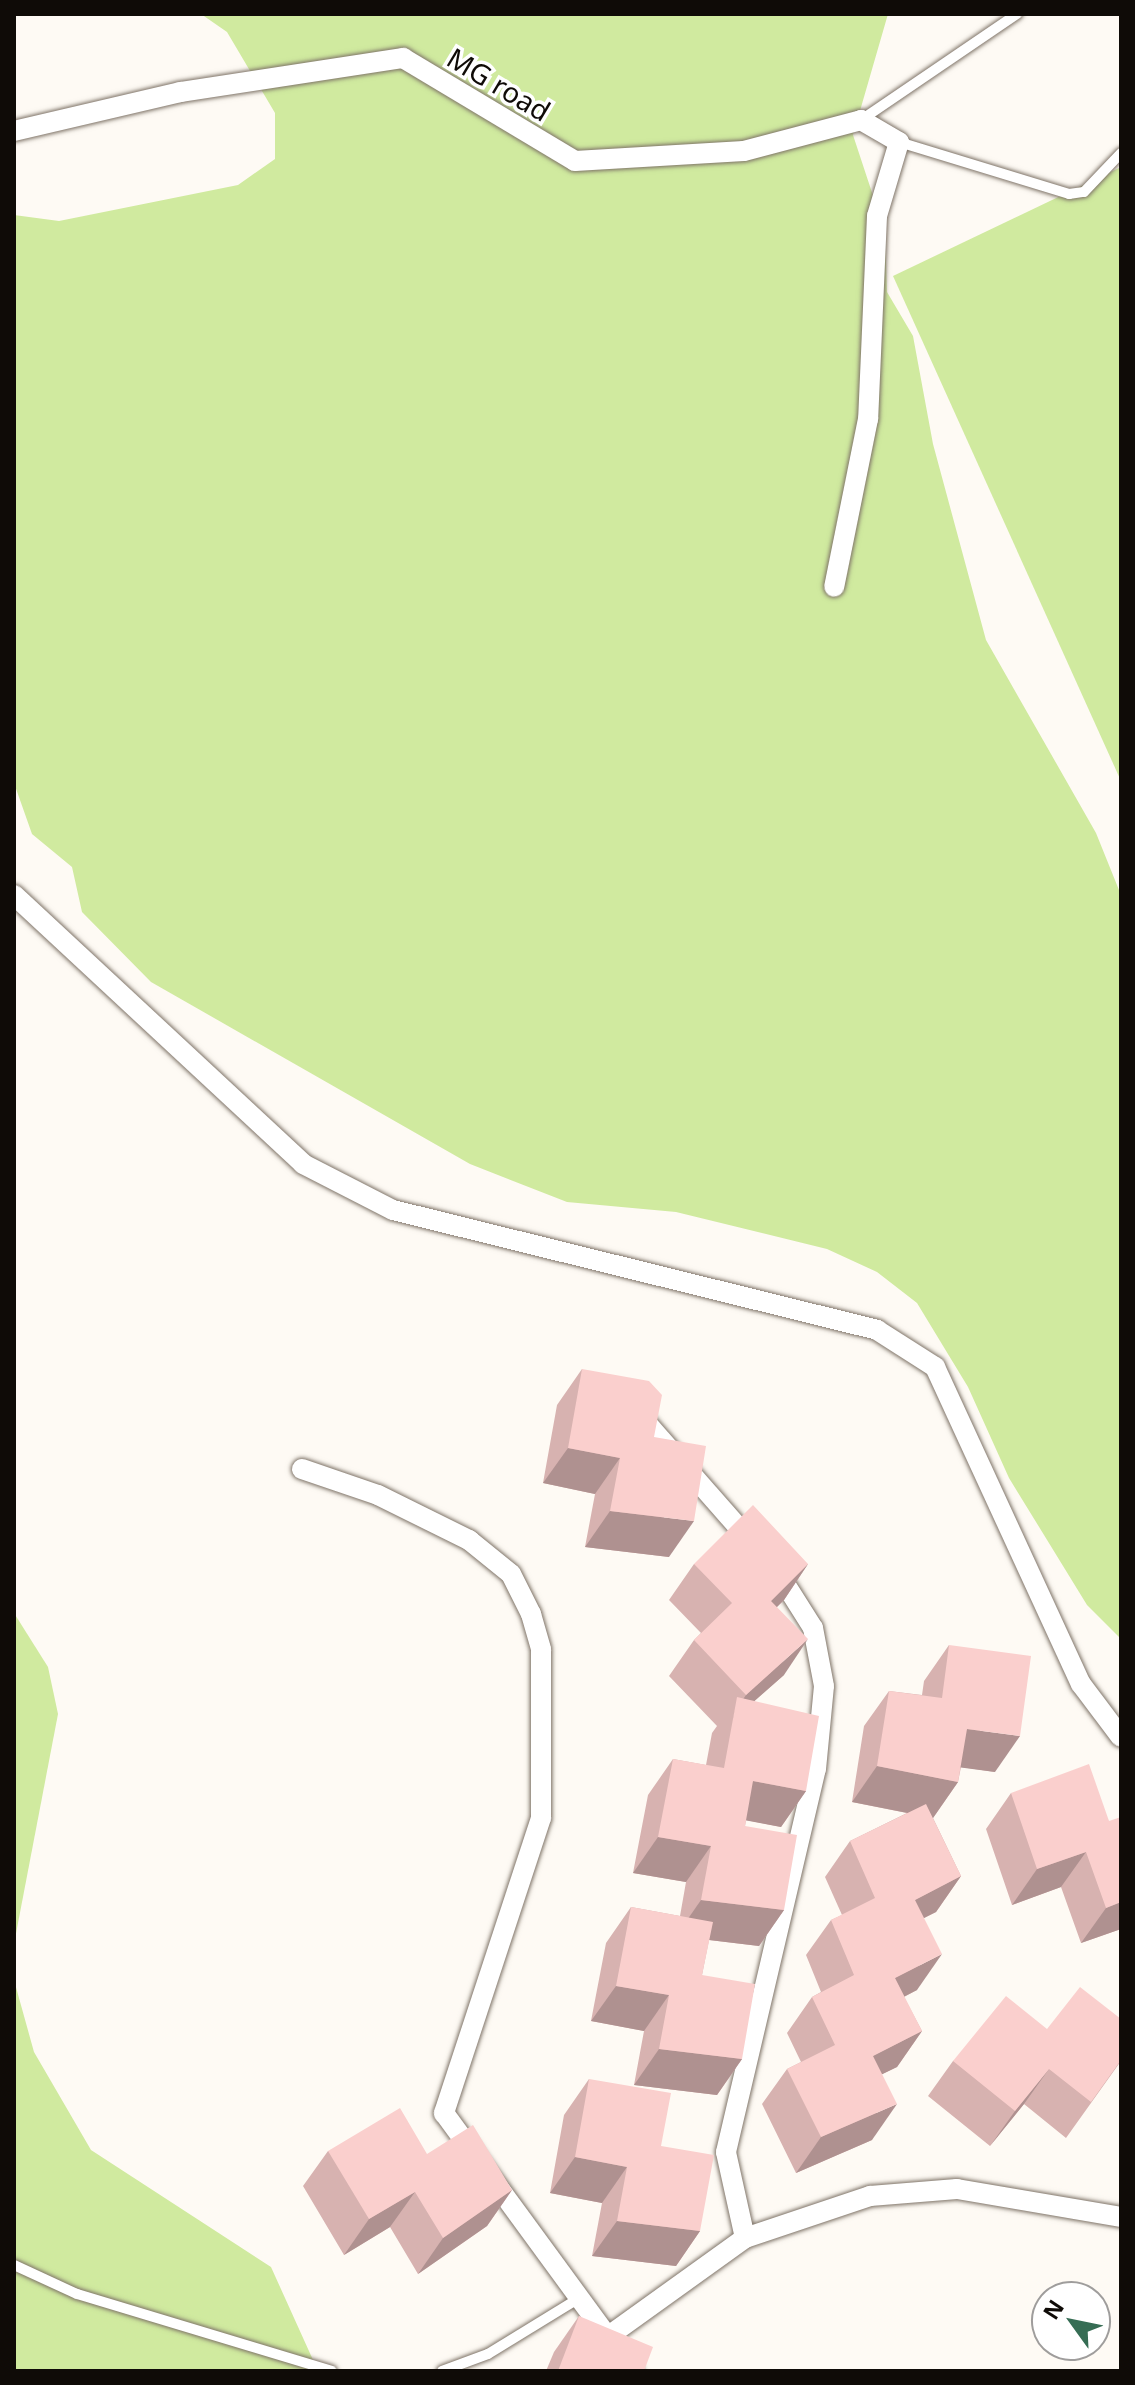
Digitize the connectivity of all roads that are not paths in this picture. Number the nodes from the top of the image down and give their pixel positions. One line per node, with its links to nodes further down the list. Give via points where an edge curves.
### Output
1 (1017, 14): 2 (lane)
2 (861, 120): 3 (street, MG road, via 744,151 575,161 403,58 180,92); 4 (street)
3 (14, 131)
4 (899, 142): 5 (lane, via 1069,194 1084,192); 6 (street, via 877,216 868,419)
5 (1121, 153)
6 (834, 587)
7 (14, 895): 10 (street, via 315,1170 393,1210 877,1330 935,1367 1081,1684)
8 (626, 1400): 12 (street, via 792,1588 813,1628 824,1686 816,1769 726,2152)
9 (302, 1469): 14 (street, via 378,1495 469,1540 511,1574 531,1614 541,1650 541,1818 444,2113)
10 (1121, 1737)
11 (1121, 2217): 12 (street, via 957,2189 870,2196)
12 (745, 2238): 15 (street)
13 (14, 2265): 16 (lane, via 77,2294)
14 (581, 2297): 15 (street); 17 (lane, via 488,2354)
15 (610, 2335): 18 (street)
16 (332, 2371)
17 (442, 2371)
18 (633, 2371)

